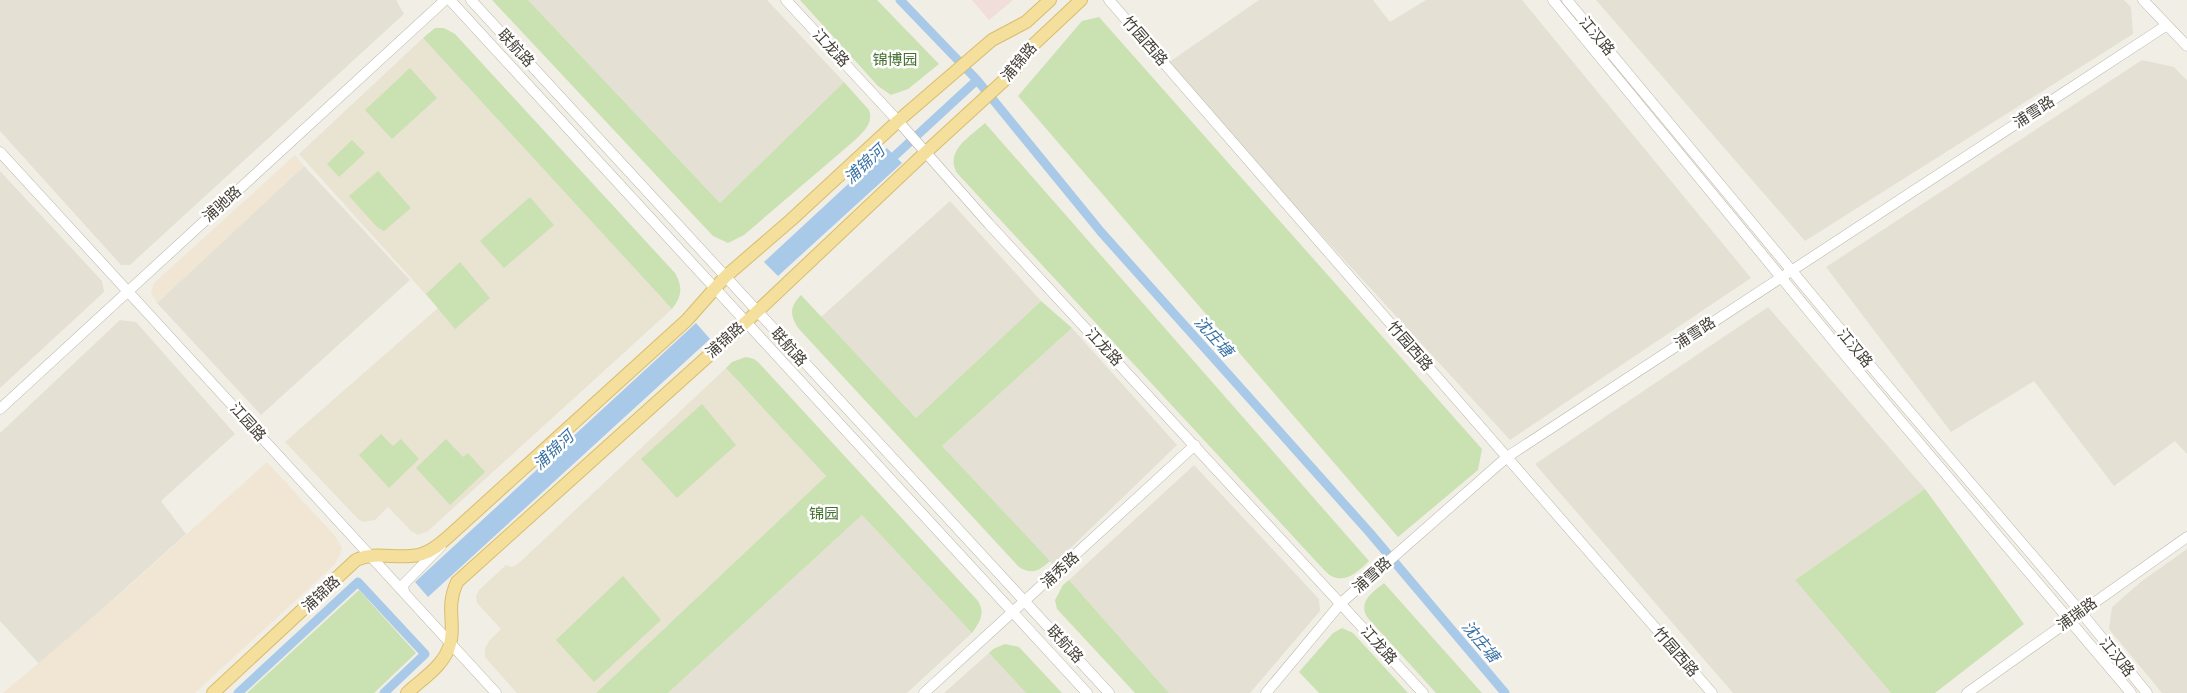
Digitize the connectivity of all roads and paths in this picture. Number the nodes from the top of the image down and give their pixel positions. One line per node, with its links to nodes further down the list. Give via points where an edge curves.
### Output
1 (445, 0): 19 (street, 浦驰路)
2 (450, 0): 20 (street, 联航路)
3 (471, 0): 18 (street, 联航路)
4 (786, 0): 13 (street, 江龙路)
5 (1050, 0): 13 (main road, 浦锦路, via 1026,22 978,51)
6 (1109, 0): 25 (street, 竹园西路)
7 (1553, 0): 17 (street)
8 (1567, 0): 16 (street, 江汉路)
9 (2143, 0): 11 (street)
10 (1080, 1): 15 (main road, 浦锦路, via 1038,39 1003,82)
11 (2167, 25): 12 (street); 16 (street, 浦雪路)
12 (2187, 46)
13 (898, 121): 15 (street, 江龙路); 18 (main road, 浦锦路)
14 (0, 152): 19 (street, 江园路)
15 (926, 152): 21 (main road, 浦锦路); 24 (street, 江龙路)
16 (1792, 270): 17 (street, 浦雪路); 32 (street, 江汉路)
17 (1781, 278): 25 (street, 浦雪路); 34 (street)
18 (729, 282): 20 (main road, 浦锦路); 21 (street, 联航路)
19 (128, 290): 23 (street, 浦驰路); 28 (street, 江园路)
20 (718, 292): 22 (street, 联航路); 26 (main road, 浦锦路)
21 (754, 308): 22 (main road, 浦锦路); 30 (street, 联航路)
22 (743, 318): 33 (street, 联航路); 35 (main road, 浦锦路, via 457,582 450,602)
23 (0, 409)
24 (1195, 445): 30 (street, 浦秀路); 31 (street, 江龙路)
25 (1507, 457): 31 (street, 浦雪路); 44 (street, 竹园西路)
26 (448, 537): 28 (main road, 浦锦路, via 421,555); 29 (street, 浦锦路, via 433,557 405,582)
27 (2187, 537): 32 (street, 浦瑞路)
28 (370, 555): 29 (street, 江园路); 36 (main road, 浦锦路, via 356,560)
29 (404, 591): 35 (street, 江园路)
30 (1025, 602): 33 (street, 浦秀路); 41 (street, 联航路)
31 (1341, 603): 42 (street, 浦雪路); 43 (street, 江龙路)
32 (2080, 611): 34 (street, 浦瑞路); 47 (street, 江汉路)
33 (1013, 612): 39 (street, 浦秀路); 40 (street, 联航路)
34 (2069, 620): 45 (street, 浦瑞路); 46 (street)
35 (451, 642): 37 (main road, via 441,662); 38 (street, 江园路)
36 (213, 693)
37 (407, 693)
38 (496, 693)
39 (924, 693)
40 (1088, 693)
41 (1110, 693)
42 (1266, 693)
43 (1423, 693)
44 (1712, 693)
45 (1968, 693)
46 (2131, 693)
47 (2147, 693)

